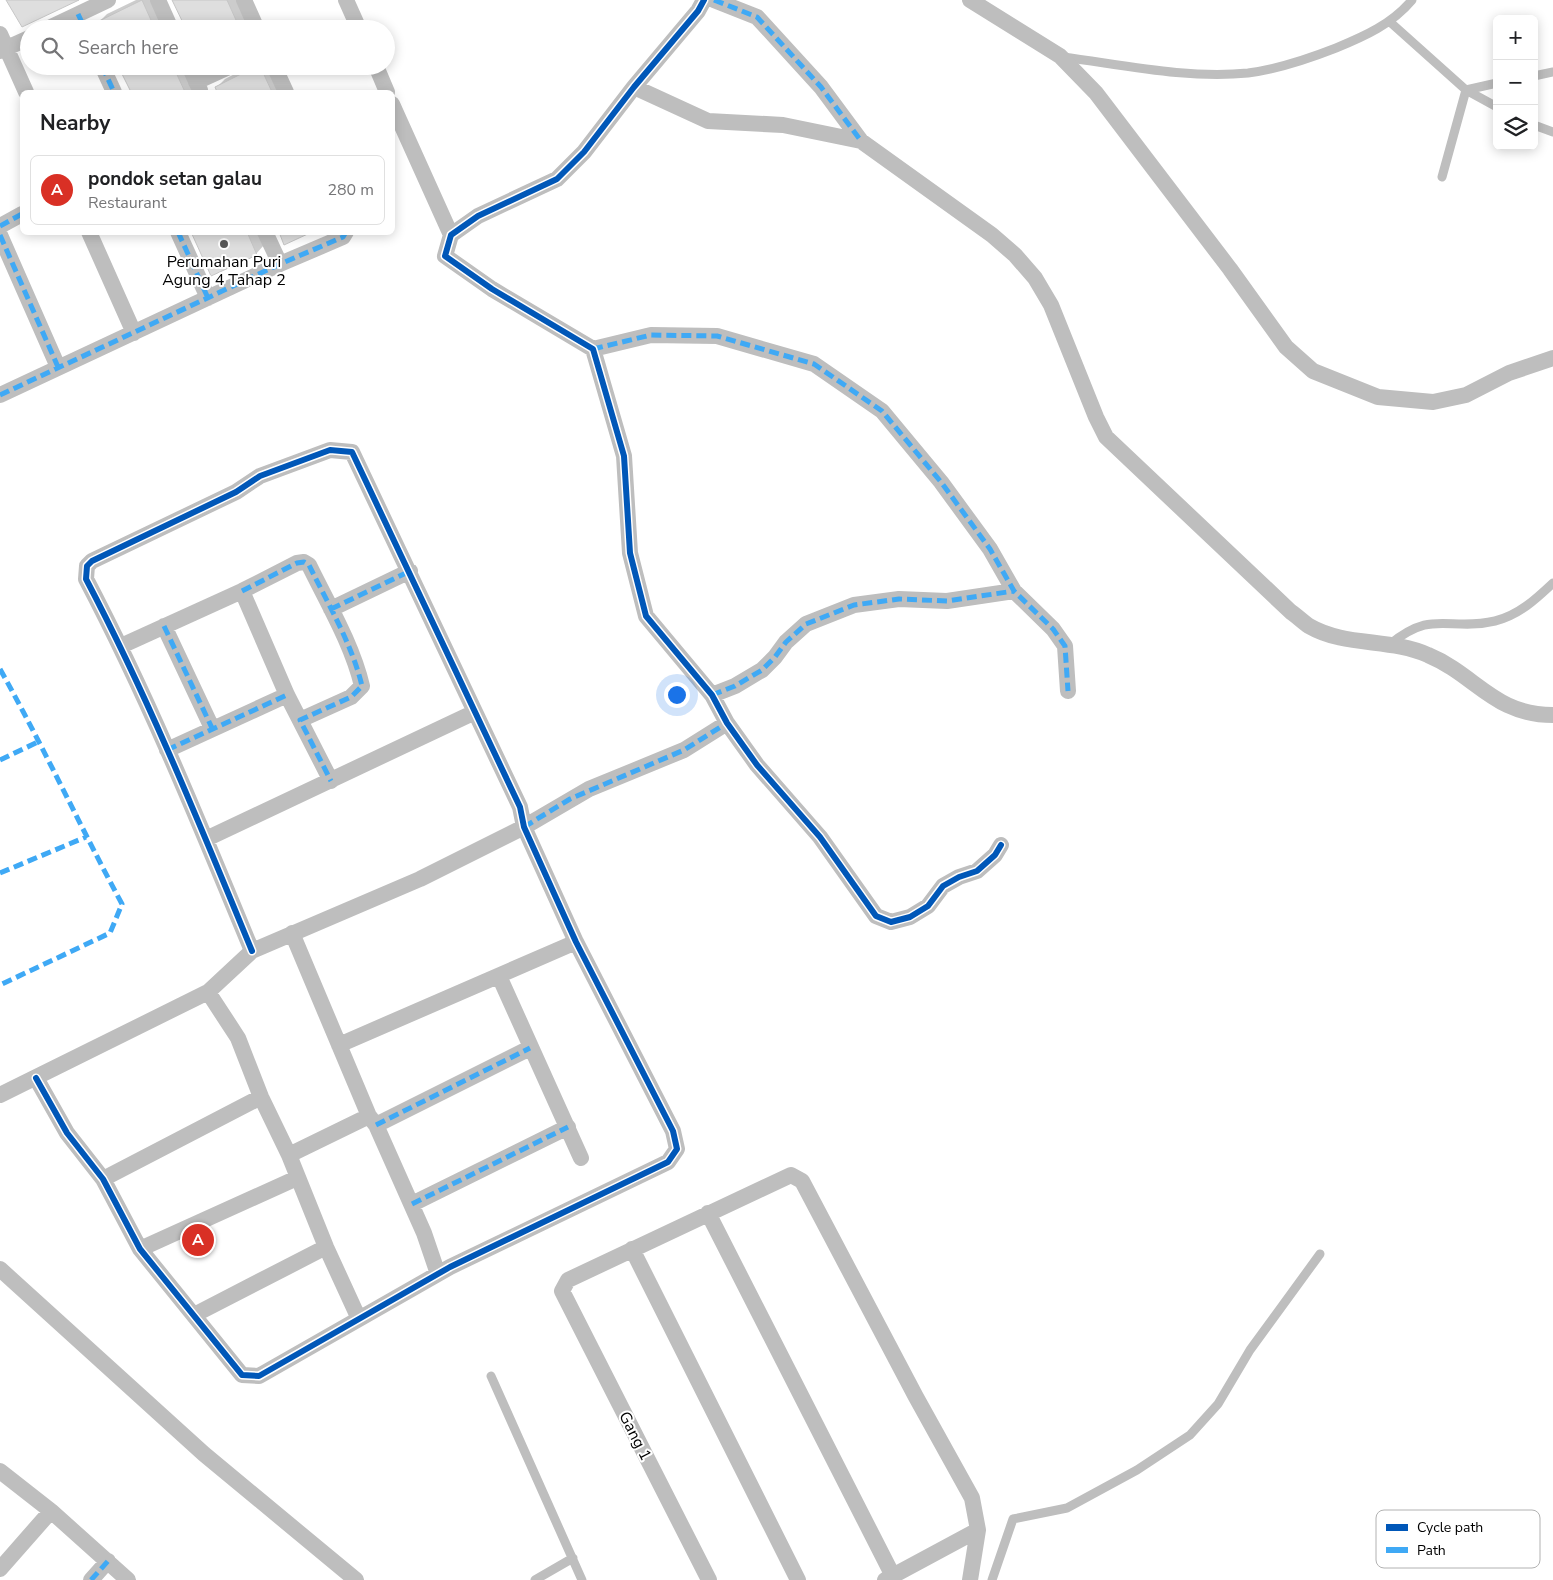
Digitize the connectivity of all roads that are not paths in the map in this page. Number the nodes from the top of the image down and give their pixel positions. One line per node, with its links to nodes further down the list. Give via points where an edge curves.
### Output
1 (108, 0): 9 (street)
2 (158, 0): 10 (street)
3 (244, 0): 11 (street)
4 (346, 0): 12 (street)
5 (704, 0): 26 (street)
6 (714, 0): 36 (street, via 757,16 822,87)
7 (970, 0): 16 (street)
8 (1412, 0): 13 (lane)
9 (83, 20)
10 (167, 20)
11 (253, 20)
12 (355, 20)
13 (1390, 22): 16 (lane, via 1310,58 1249,72 1210,75); 31 (lane)
14 (20, 40): 15 (street)
15 (2, 45): 27 (street)
16 (1060, 56): 50 (street, via 1096,93 1140,149 1286,347 1313,371 1378,397 1432,402 1466,395 1509,373)
17 (1553, 72): 23 (lane)
18 (106, 75): 28 (street)
19 (193, 75): 25 (street)
20 (217, 75): 25 (street)
21 (278, 75): 29 (street)
22 (380, 75): 30 (street)
23 (1538, 75)
24 (1493, 85): 31 (lane)
25 (199, 87)
26 (634, 87): 36 (street, via 708,120 783,125); 45 (street, via 584,152 556,179 478,216)
27 (25, 90)
28 (113, 90)
29 (285, 90)
30 (386, 90)
31 (1466, 90): 32 (lane); 37 (lane)
32 (1493, 105)
33 (395, 111): 45 (street)
34 (1538, 126): 35 (lane)
35 (1553, 132)
36 (862, 141): 59 (street, via 992,235 1035,278 1065,335 1101,429 1113,445 1309,626 1341,638)
37 (1442, 177)
38 (20, 215): 39 (street)
39 (0, 226)
40 (0, 235): 51 (street)
41 (90, 235): 48 (street)
42 (179, 235): 47 (street)
43 (267, 235): 46 (street)
44 (344, 235): 46 (street)
45 (451, 235): 49 (street, via 445,256 492,289)
46 (280, 264): 47 (street)
47 (208, 298): 48 (street)
48 (134, 333): 51 (street)
49 (593, 349): 56 (street, via 651,335 717,336 814,364 882,411 941,482 990,550); 63 (street, via 624,456 630,553 646,616)
50 (1553, 358)
51 (58, 367): 52 (street)
52 (0, 395)
53 (410, 572): 57 (street); 60 (street, via 352,452 330,450 260,476 236,492 92,561 87,566 86,579); 64 (street)
54 (1553, 583): 59 (lane, via 1529,604 1507,616 1485,622 1425,623 1403,633)
55 (242, 591): 57 (street, via 304,562); 58 (street); 62 (street)
56 (1014, 592): 61 (street, via 1053,629 1065,646); 63 (street, via 947,601 900,599 854,604 806,624 762,670)
57 (331, 609): 66 (street, via 362,686 351,697)
58 (164, 626): 60 (street); 68 (street)
59 (1388, 645): 65 (street, via 1428,655 1513,710)
60 (121, 646): 69 (street)
61 (1068, 690)
62 (287, 695): 66 (street); 68 (street)
63 (712, 695): 67 (street)
64 (475, 712): 70 (street); 71 (street, via 520,807)
65 (1553, 715)
66 (300, 720): 70 (street)
67 (727, 724): 71 (street, via 684,750 570,799); 73 (street, via 757,765 820,837 876,916 891,922 910,918 928,906 943,886 977,871 995,855)
68 (212, 728): 69 (street)
69 (167, 750): 72 (street)
70 (331, 781): 72 (street)
71 (524, 827): 74 (street, via 420,879); 75 (street)
72 (206, 839): 76 (street)
73 (1000, 845)
74 (292, 933): 76 (street); 79 (street)
75 (576, 942): 77 (street); 97 (street, via 673,1131 677,1149 668,1162)
76 (252, 951): 78 (street)
77 (499, 976): 79 (street); 80 (street)
78 (208, 992): 81 (street); 83 (street, via 238,1038)
79 (339, 1045): 84 (street)
80 (530, 1048): 84 (street); 85 (street)
81 (36, 1078): 82 (street); 88 (street, via 67,1133)
82 (0, 1095)
83 (261, 1097): 86 (street); 88 (street)
84 (373, 1121): 86 (street); 90 (street)
85 (568, 1127): 87 (street); 90 (street)
86 (289, 1155): 89 (street)
87 (581, 1158)
88 (103, 1178): 93 (street)
89 (297, 1178): 92 (street); 93 (street)
90 (412, 1204): 97 (street)
91 (708, 1213): 94 (street); 103 (street, via 791,1175 802,1182 972,1498); 107 (street)
92 (326, 1247): 98 (street); 99 (street)
93 (140, 1249): 98 (street)
94 (632, 1249): 113 (street, Gang 1, via 568,1280 562,1291); 114 (street)
95 (1320, 1254): 116 (lane, via 1250,1350 1218,1404 1190,1435 1137,1470 1068,1508 1013,1519)
96 (0, 1269): 110 (street, via 204,1454)
97 (438, 1274): 99 (street)
98 (194, 1314): 99 (street, via 242,1375 259,1376)
99 (359, 1319)
100 (491, 1376): 104 (lane)
101 (0, 1471): 102 (street)
102 (51, 1511): 105 (street); 106 (street)
103 (978, 1530): 107 (street); 115 (street)
104 (572, 1558): 111 (lane); 112 (lane)
105 (108, 1561): 108 (street); 109 (street)
106 (0, 1569)
107 (889, 1578)
108 (91, 1580)
109 (128, 1580)
110 (356, 1580)
111 (535, 1580)
112 (582, 1580)
113 (709, 1580)
114 (798, 1580)
115 (970, 1580)
116 (992, 1580)

